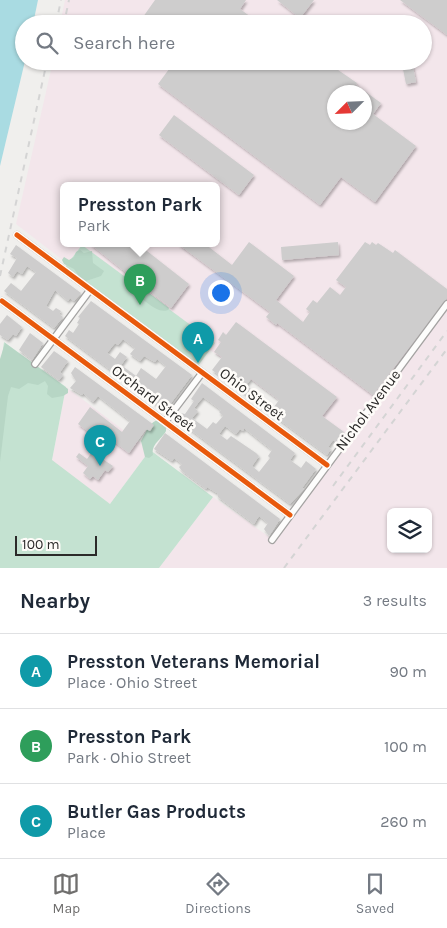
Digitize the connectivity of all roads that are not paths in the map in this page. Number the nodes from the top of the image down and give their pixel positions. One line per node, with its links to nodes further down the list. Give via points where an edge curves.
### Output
1 (17, 235): 2 (street, Ohio Street)
2 (90, 290): 5 (street); 7 (street, Ohio Street)
3 (2, 301): 5 (street, Orchard Street)
4 (447, 304): 9 (street, Nichol Avenue)
5 (54, 339): 6 (street); 8 (street, Orchard Street)
6 (35, 364)
7 (202, 373): 8 (street); 9 (street, Ohio Street)
8 (165, 422): 10 (street, Orchard Street)
9 (327, 465): 10 (street, Nichol Avenue)
10 (290, 515): 11 (street, Nichol Avenue)
11 (272, 540)

